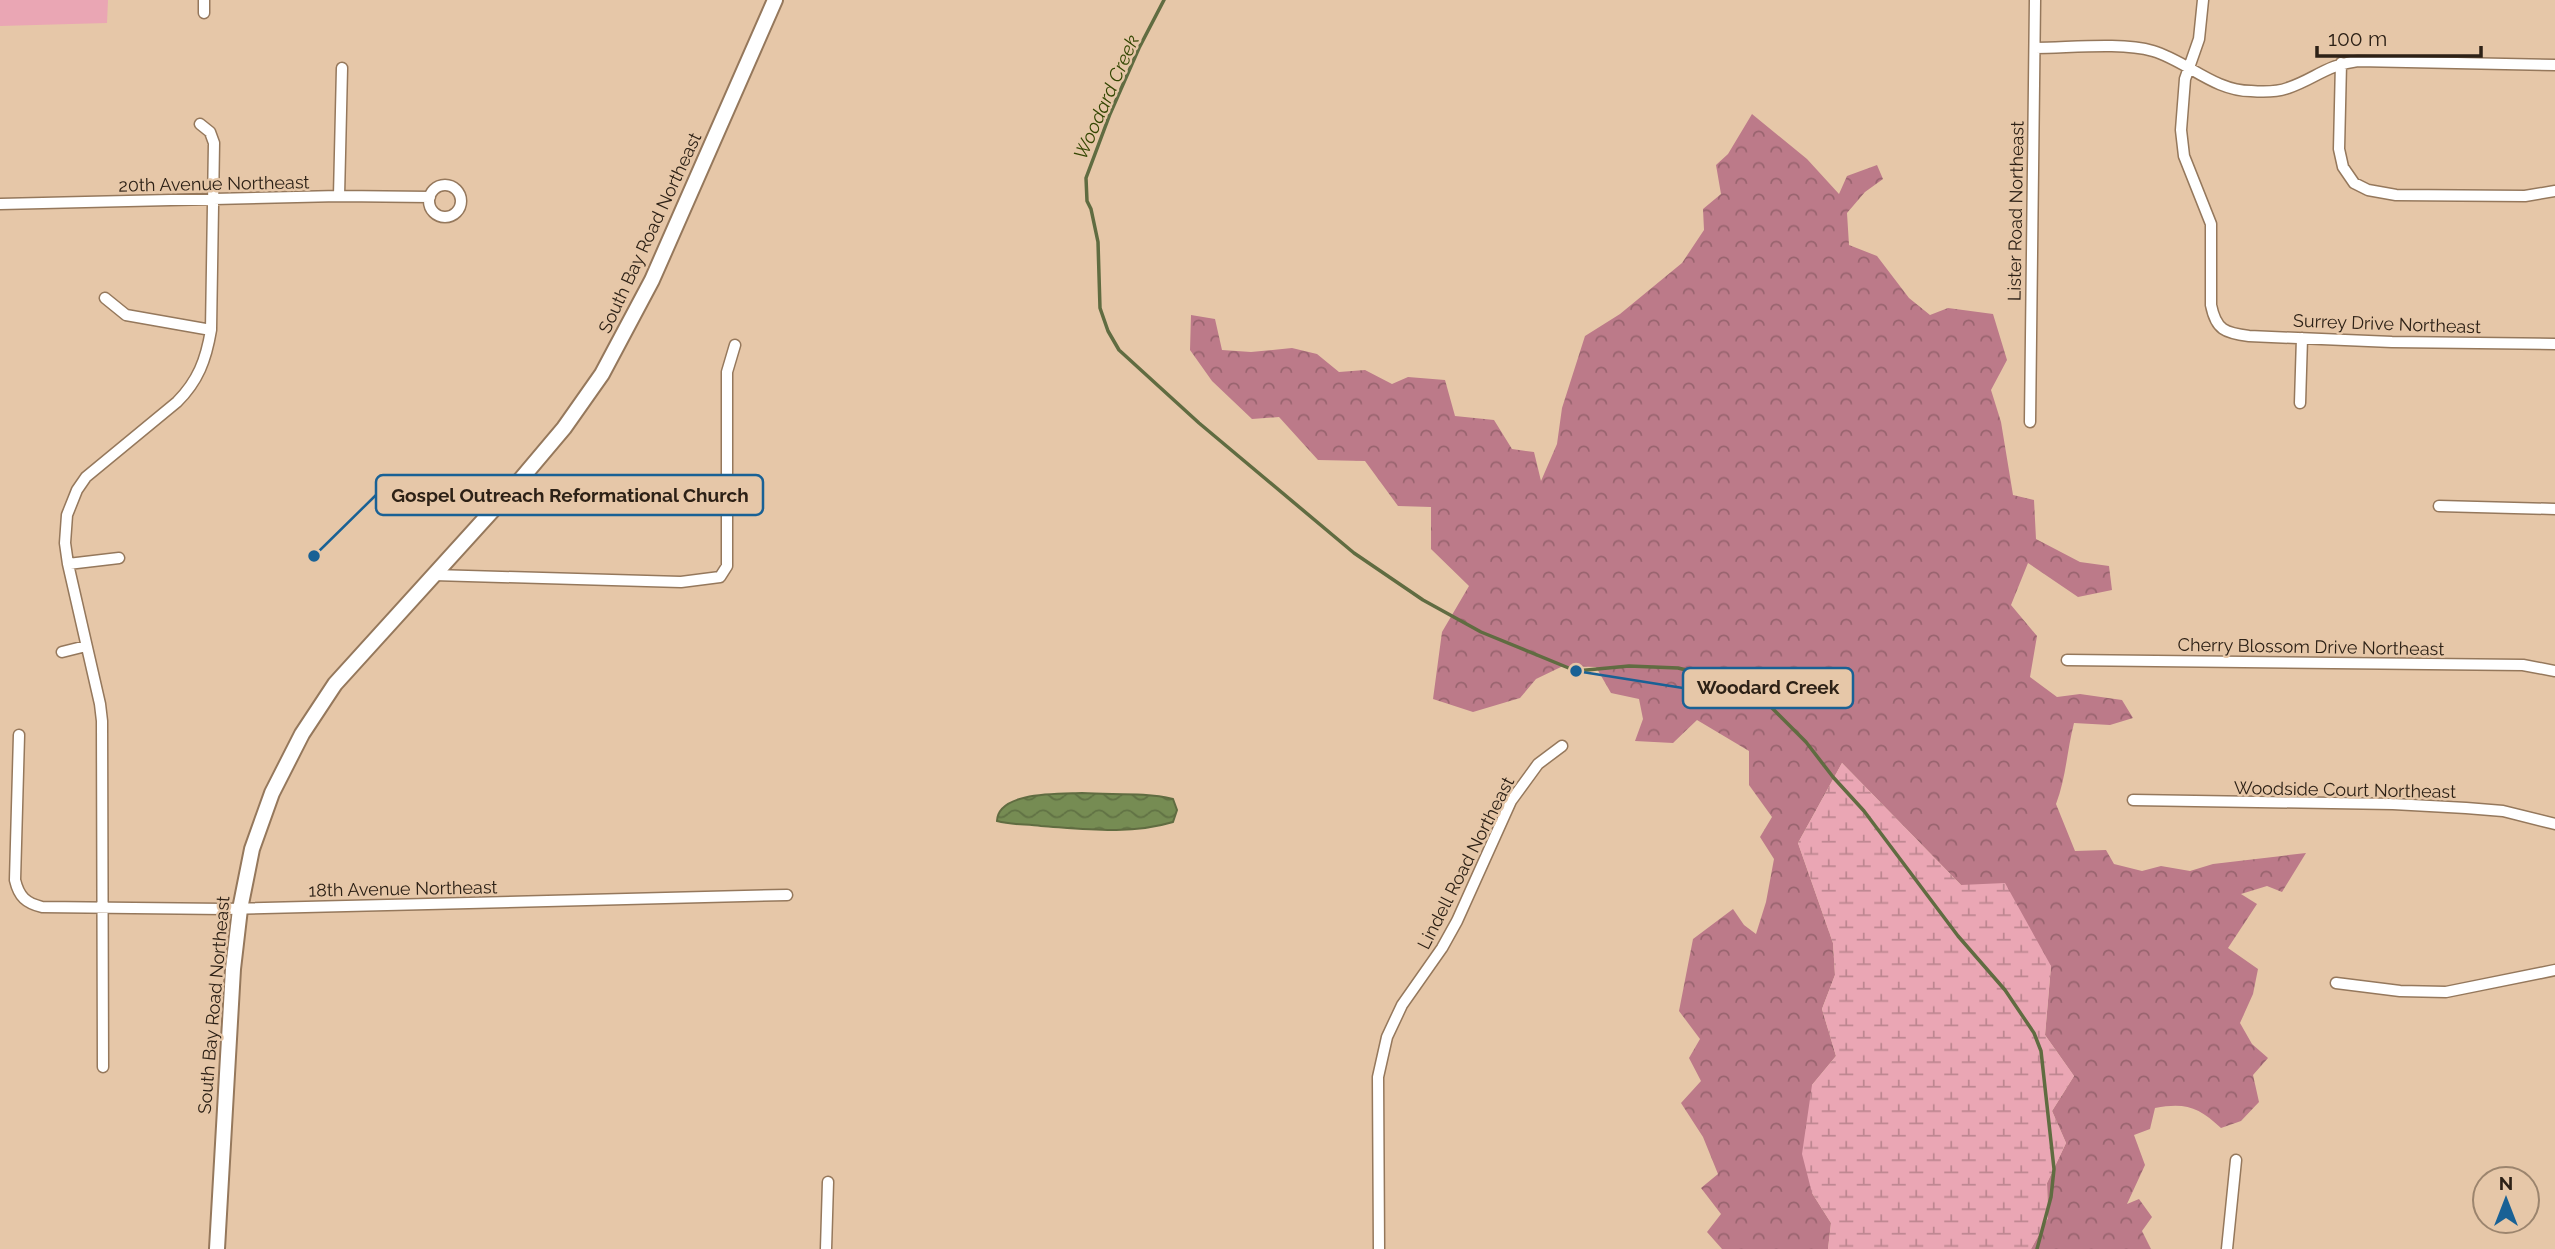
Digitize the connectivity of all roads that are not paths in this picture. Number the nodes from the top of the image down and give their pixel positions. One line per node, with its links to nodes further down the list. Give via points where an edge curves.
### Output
1 (205, 0): 5 (street)
2 (775, 0): 28 (street, South Bay Road Northeast, via 620,344 564,428)
3 (2035, 0): 6 (street, Lister Road Northeast)
4 (2203, 0): 10 (street)
5 (204, 13)
6 (2035, 48): 10 (street, via 2135,48 2175,59); 23 (street, Lister Road Northeast)
7 (2341, 63): 8 (street); 10 (street, via 2274,91 2222,86); 12 (street, via 2339,149 2343,167 2354,183 2396,195 2525,196)
8 (2555, 65)
9 (342, 68): 13 (street)
10 (2190, 69): 19 (street, Surrey Drive Northeast, via 2181,130 2184,156 2211,224 2213,315 2220,328 2231,334)
11 (200, 124): 15 (street, via 210,132 214,144)
12 (2555, 191)
13 (339, 196): 14 (street, 20th Avenue Northeast); 15 (street, 20th Avenue Northeast)
14 (429, 197)
15 (213, 200): 16 (street, 20th Avenue Northeast); 18 (street)
16 (0, 204)
17 (105, 298): 18 (street, via 126,315)
18 (211, 330): 27 (street, via 205,361 189,390 98,467 78,490 67,515)
19 (2302, 338): 20 (street, Surrey Drive Northeast); 22 (street)
20 (2555, 344)
21 (735, 345): 28 (street, via 727,372 727,566 720,577 681,582)
22 (2300, 403)
23 (2030, 422)
24 (2439, 506): 25 (street)
25 (2555, 509)
26 (119, 558): 27 (street)
27 (68, 564): 29 (street)
28 (433, 575): 39 (street, South Bay Road Northeast, via 335,684 285,763 261,821)
29 (86, 646): 30 (street); 38 (street, via 103,721)
30 (62, 652)
31 (2067, 660): 32 (street, Cherry Blossom Drive Northeast, via 2523,665)
32 (2555, 671)
33 (19, 735): 38 (street, 18th Avenue Northeast, via 17,891 43,907)
34 (1562, 746): 47 (street, Lindell Road Northeast, via 1538,764 1511,801 1457,921 1402,1005 1387,1037 1378,1077)
35 (2133, 800): 36 (street, Woodside Court Northeast, via 2466,808 2503,811)
36 (2555, 824)
37 (787, 895): 39 (street, 18th Avenue Northeast)
38 (104, 908): 39 (street, 18th Avenue Northeast); 42 (street)
39 (240, 909): 45 (street, South Bay Road Northeast)
40 (2555, 970): 41 (street, via 2446,992)
41 (2336, 983)
42 (103, 1067)
43 (2236, 1160): 48 (street)
44 (828, 1182): 46 (street)
45 (217, 1249)
46 (826, 1249)
47 (1379, 1249)
48 (2227, 1249)

